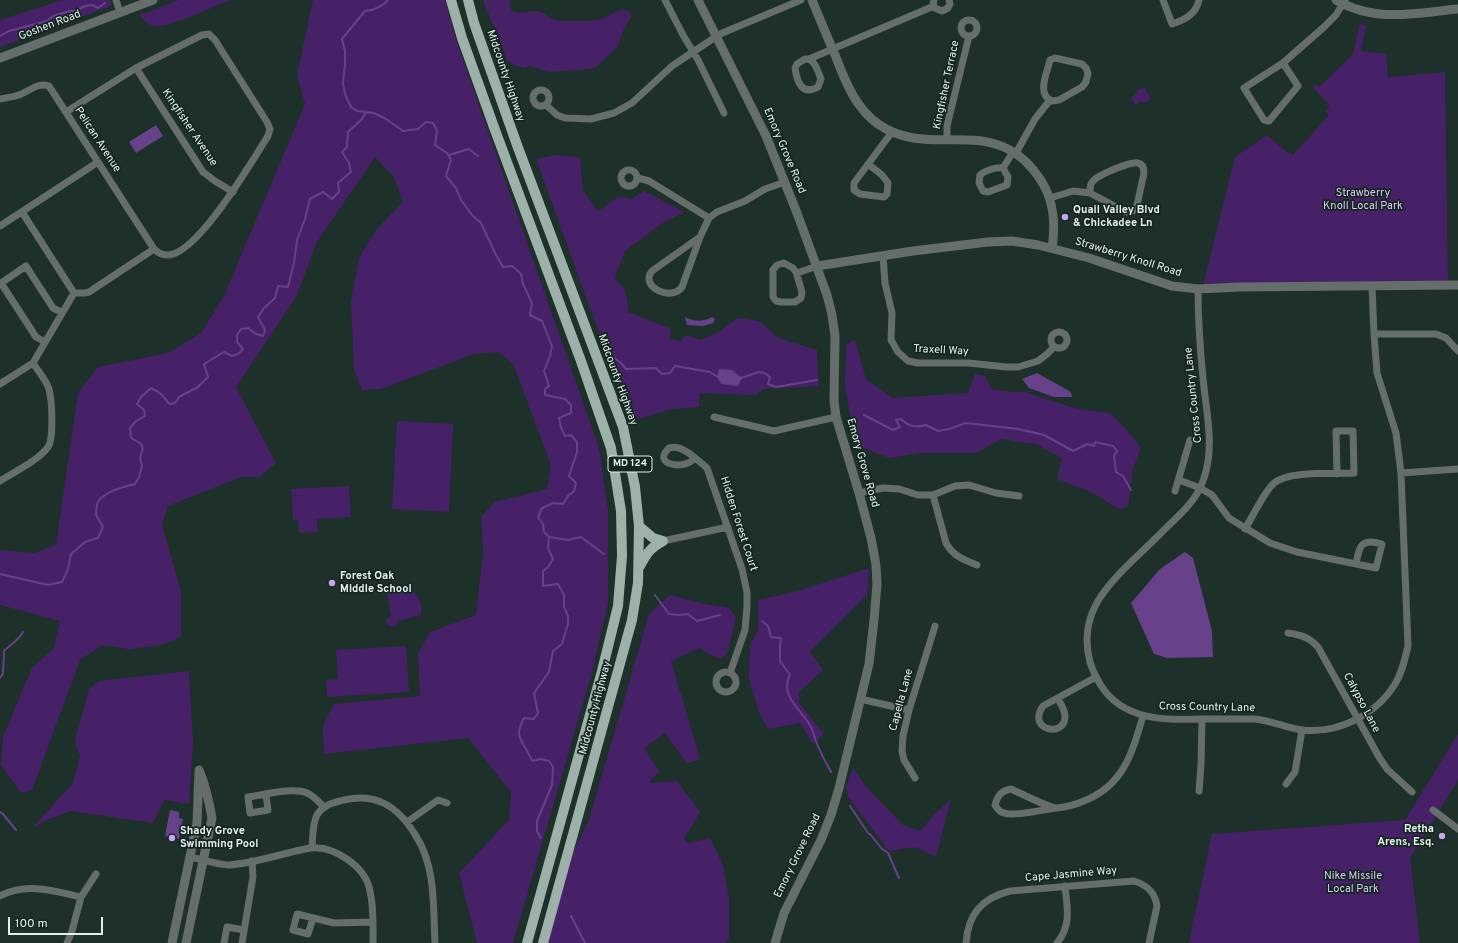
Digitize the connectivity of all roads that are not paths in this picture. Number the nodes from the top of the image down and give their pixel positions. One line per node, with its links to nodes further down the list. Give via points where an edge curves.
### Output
1 (116, 0): 15 (street)
2 (153, 0): 15 (street, Goshen Road)
3 (451, 0): 121 (main road, Midcounty Highway / MD 124, via 462,38 611,448 621,511 622,556 618,606)
4 (468, 0): 74 (main road, Midcounty Highway / MD 124, via 517,145 623,427 635,487)
5 (665, 0): 19 (street)
6 (698, 0): 16 (street, Emory Grove Road)
7 (802, 0): 16 (street)
8 (812, 0): 18 (street)
9 (949, 0): 13 (street, via 949,6 944,11 937,10)
10 (1163, 0): 11 (street, via 1172,24 1187,19 1196,8)
11 (1198, 0)
12 (1341, 1): 14 (street, via 1357,10 1379,15); 22 (street, via 1336,15)
13 (934, 3): 18 (street)
14 (1458, 9)
15 (120, 12): 20 (street, Goshen Road)
16 (716, 36): 19 (street); 36 (street, Emory Grove Road, via 759,120)
17 (969, 36): 30 (street, Kingfisher Terrace, via 947,126)
18 (832, 48): 21 (street); 29 (street, via 857,102 874,120)
19 (693, 51): 26 (street, via 666,71 632,103 614,113 591,119 565,118 557,115); 28 (street)
20 (0, 58)
21 (809, 59): 21 (street, via 795,66 801,86 808,91 817,88 821,82 814,62)
22 (1283, 63): 22 (street, via 1244,88 1264,120 1269,121 1298,86)
23 (136, 68): 27 (street); 37 (street, Kingfisher Avenue, via 203,172); 37 (street, via 202,35 213,36 270,129)
24 (0, 99): 27 (street, Pelican Avenue, via 43,84 49,86)
25 (1050, 100): 25 (street, via 1045,96 1043,88 1050,60 1058,58 1086,66 1088,73 1083,86 1059,100); 31 (street)
26 (546, 105)
27 (66, 112): 32 (street, Pelican Avenue)
28 (724, 113)
29 (892, 132): 30 (street, via 914,138); 33 (street)
30 (947, 139): 31 (street, via 985,141)
31 (1014, 153): 34 (street); 39 (street, via 1029,164)
32 (98, 162): 40 (street); 45 (street, Pelican Avenue)
33 (868, 164): 33 (street, via 854,182 854,190 860,194 884,197 887,194 888,183)
34 (1003, 168)
35 (638, 178): 41 (street, via 649,181)
36 (785, 182): 41 (street, via 763,190); 47 (street, Emory Grove Road)
37 (233, 192): 45 (street, via 189,244 169,255)
38 (1090, 193): 38 (street, via 1093,181 1104,175 1133,163 1144,168 1137,205 1133,211 1126,212); 39 (street, via 1073,191)
39 (1050, 198): 44 (street, via 1054,219)
40 (22, 212): 42 (street); 52 (street)
41 (709, 218): 43 (street)
42 (0, 226)
43 (700, 237): 43 (street, via 680,289 669,294 652,287 648,275)
44 (1052, 248): 46 (street, Strawberry Knoll Road, via 1022,242 999,241); 51 (street, Strawberry Knoll Road, via 1172,286)
45 (154, 250): 52 (street, via 89,292)
46 (883, 256): 47 (street, Strawberry Knoll Road); 56 (street, Traxell Way, via 885,283 891,309 891,340 905,359 918,363 1016,367 1038,361)
47 (817, 266): 48 (street); 61 (street, Emory Grove Road, via 834,325)
48 (797, 274): 48 (street, via 785,263 774,268 772,293 776,301 793,302 800,299 802,292)
49 (1458, 285): 50 (street, Strawberry Knoll Road)
50 (1372, 286): 51 (street, Strawberry Knoll Road); 54 (street, Cross Country Lane)
51 (1198, 289): 69 (street, Cross Country Lane, via 1198,331 1210,448)
52 (74, 293): 53 (street)
53 (61, 312): 55 (street); 55 (street, via 53,308 26,266 1,282 36,337)
54 (1374, 334): 57 (street, via 1436,334 1446,338); 65 (street, Cross Country Lane, via 1377,373 1396,434)
55 (45, 342): 58 (street)
56 (1054, 347)
57 (1458, 351)
58 (33, 363): 59 (street); 68 (street, via 49,390 50,443 36,458)
59 (0, 384)
60 (714, 416): 61 (street, via 774,431)
61 (836, 417): 71 (street, Emory Grove Road)
62 (1190, 440): 67 (street, Cross Country Lane)
63 (694, 459): 75 (street, Hidden Forest Court, via 709,471)
64 (1458, 469): 65 (street)
65 (1401, 473): 89 (street, Cross Country Lane, via 1408,646 1396,684 1371,711)
66 (1337, 474): 66 (street, via 1354,473 1353,431 1336,432); 76 (street, via 1300,474 1280,479 1267,491)
67 (1178, 480): 69 (street); 70 (street, Cross Country Lane)
68 (0, 481)
69 (1200, 488): 76 (street, via 1212,495 1229,518); 84 (street, Cross Country Lane, via 1188,507 1105,588 1095,604 1088,622 1086,641 1090,663)
70 (1175, 491)
71 (859, 493): 72 (street, via 883,488 900,489 918,495); 85 (street, Emory Grove Road, via 871,538 877,584 869,664)
72 (933, 495): 73 (street, via 955,486 969,486); 79 (street, via 950,549 959,558)
73 (1019, 496)
74 (639, 526): 77 (main road, via 653,538); 80 (main road, Midcounty Highway / MD 124)
75 (728, 527): 77 (street); 83 (street, Hidden Forest Court, via 742,569 747,606 745,630)
76 (1245, 529): 78 (street, via 1270,543 1297,552)
77 (663, 541): 80 (main road, via 647,553)
78 (1356, 564): 78 (street, via 1376,568 1382,544 1366,542 1358,552)
79 (977, 565)
80 (639, 570): 122 (main road, Midcounty Highway / MD 124, via 632,620)
81 (935, 626): 87 (street, Capella Lane)
82 (1288, 633): 89 (street, Calypso Lane, via 1303,635 1318,647)
83 (730, 673)
84 (1096, 677): 86 (street); 88 (street, Cross Country Lane, via 1115,701)
85 (860, 699): 87 (street); 123 (street, Emory Grove Road, via 831,815 822,840 784,913)
86 (1058, 699): 86 (street, via 1043,706 1039,712 1041,725 1053,729 1060,728 1064,723 1064,711)
87 (909, 710): 92 (street, Capella Lane, via 902,751 904,760)
88 (1143, 716): 90 (street, Cross Country Lane, via 1163,720); 99 (street, via 1132,752 1122,773 1099,794 1079,803)
89 (1357, 718): 91 (street, Cross Country Lane, via 1329,730); 95 (street, Calypso Lane, via 1387,769)
90 (1202, 719): 91 (street, Cross Country Lane, via 1258,719); 94 (street)
91 (1302, 730): 93 (street, via 1295,772)
92 (915, 778)
93 (1286, 784)
94 (1199, 791)
95 (1412, 792)
96 (266, 795): 98 (street, via 300,791 309,793)
97 (447, 803): 101 (street, via 438,800)
98 (324, 807): 101 (street, via 349,798 368,798 394,809); 103 (street, via 315,821)
99 (1057, 808): 99 (street, via 1011,789 1004,790 995,805 1005,814)
100 (1433, 810): 102 (street)
101 (407, 822): 120 (street, via 417,837 430,873)
102 (1458, 830)
103 (312, 848): 106 (street); 112 (street, via 339,853 359,869 366,878 370,890)
104 (190, 857): 105 (street); 105 (street, via 197,823 199,770 209,799 212,818); 115 (street)
105 (204, 860): 106 (street, via 227,865); 116 (street)
106 (252, 861): 113 (street, via 253,877)
107 (96, 874): 110 (street)
108 (1065, 886): 124 (street, Cape Jasmine Way, via 1010,891 984,902 976,910 967,930); 125 (street, via 1068,918 1067,926); 126 (street, Cape Jasmine Way, via 1134,881 1151,889 1157,906)
109 (0, 896): 110 (street, via 11,891 31,888)
110 (81, 897): 114 (street)
111 (313, 918): 112 (street, via 334,923)
112 (373, 922): 119 (street)
113 (244, 930): 117 (street, via 227,927); 118 (street)
114 (67, 943)
115 (172, 943)
116 (186, 943)
117 (224, 943)
118 (242, 943)
119 (373, 943)
120 (435, 943)
121 (527, 943)
122 (543, 943)
123 (775, 943)
124 (966, 943)
125 (1058, 943)
126 (1150, 943)

